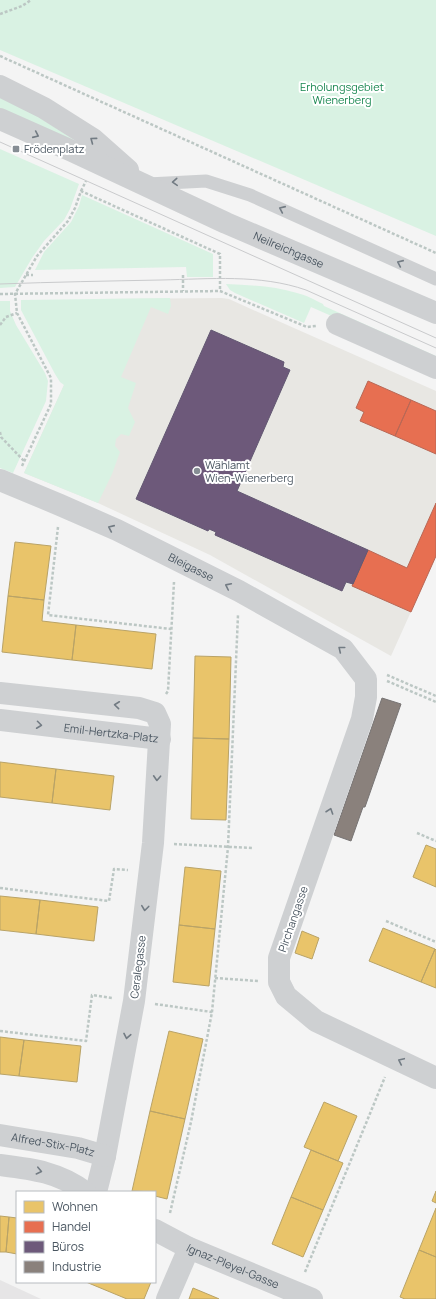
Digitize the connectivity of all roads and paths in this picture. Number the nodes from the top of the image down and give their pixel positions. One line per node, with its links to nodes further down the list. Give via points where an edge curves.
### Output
1 (31, 0): 2 (path)
2 (0, 14)
3 (0, 56): 7 (path)
4 (0, 86): 6 (street, Neilreichgasse, one-way to 4, via 93,139 44,108)
5 (0, 119): 6 (street, Neilreichgasse, one-way to 6)
6 (143, 184): 11 (lane, Neilreichgasse, one-way to 6, via 250,195 206,180); 16 (street, Neilreichgasse, via 226,223)
7 (436, 253)
8 (26, 275): 9 (path); 13 (path, via 46,245 68,220 81,191 220,254); 15 (path)
9 (33, 275)
10 (183, 275): 12 (path)
11 (436, 279)
12 (183, 291): 13 (path); 15 (path)
13 (220, 291): 18 (path, via 306,327)
14 (0, 294): 15 (path)
15 (15, 294): 17 (path)
16 (436, 312)
17 (17, 313): 19 (path, via 6,316); 22 (path, via 51,378 51,404)
18 (337, 324): 20 (street)
19 (0, 326)
20 (436, 368)
21 (0, 432): 22 (path, via 1,437)
22 (24, 461): 23 (path)
23 (6, 483): 24 (street, Bleigasse)
24 (60, 505): 25 (street, Bleigasse, one-way to 24, via 117,530); 27 (path, via 48,615)
25 (175, 560): 26 (street, Bleigasse, one-way to 25); 27 (path)
26 (239, 591): 28 (street, Bleigasse, one-way to 26, via 343,649); 38 (path)
27 (171, 630): 32 (path, via 168,691)
28 (380, 678): 30 (path); 31 (path); 45 (street, Pirchangasse, one-way to 28, via 279,958 362,719 366,697)
29 (0, 693): 32 (street, Emil-Hertzka-Platz, one-way to 29, via 139,708)
30 (436, 696)
31 (436, 702)
32 (155, 713): 34 (street, Emil-Hertzka-Platz, via 160,724)
33 (0, 720): 34 (street, Emil-Hertzka-Platz, one-way to 34)
34 (160, 739): 37 (street, Ceralegasse, one-way to 37)
35 (417, 833): 36 (path)
36 (436, 841)
37 (153, 843): 38 (path); 40 (street, Ceralegasse)
38 (228, 847): 39 (path); 44 (path)
39 (252, 848)
40 (150, 873): 41 (path, via 114,869 109,901); 46 (street, Ceralegasse, one-way to 46)
41 (0, 888)
42 (386, 921): 43 (path)
43 (436, 942)
44 (215, 978): 45 (path); 47 (path)
45 (278, 982): 49 (street, via 286,996 316,1021)
46 (134, 1001): 47 (path); 48 (path, via 92,995 86,1041); 52 (street, Ceralegasse, one-way to 52)
47 (212, 1012): 56 (path, via 191,1122)
48 (0, 1031)
49 (393, 1058): 50 (street, one-way to 49); 58 (path)
50 (436, 1078)
51 (0, 1135): 52 (street, Alfred-Stix-Platz, via 78,1148)
52 (105, 1156): 55 (street, Ceralegasse)
53 (0, 1165): 54 (street, one-way to 54, via 49,1173)
54 (84, 1191)
55 (96, 1191)
56 (160, 1233): 57 (street, Ignaz-Pleyel-Gasse)
57 (189, 1248): 58 (street, Ignaz-Pleyel-Gasse); 59 (street)
58 (304, 1296)
59 (167, 1299)

